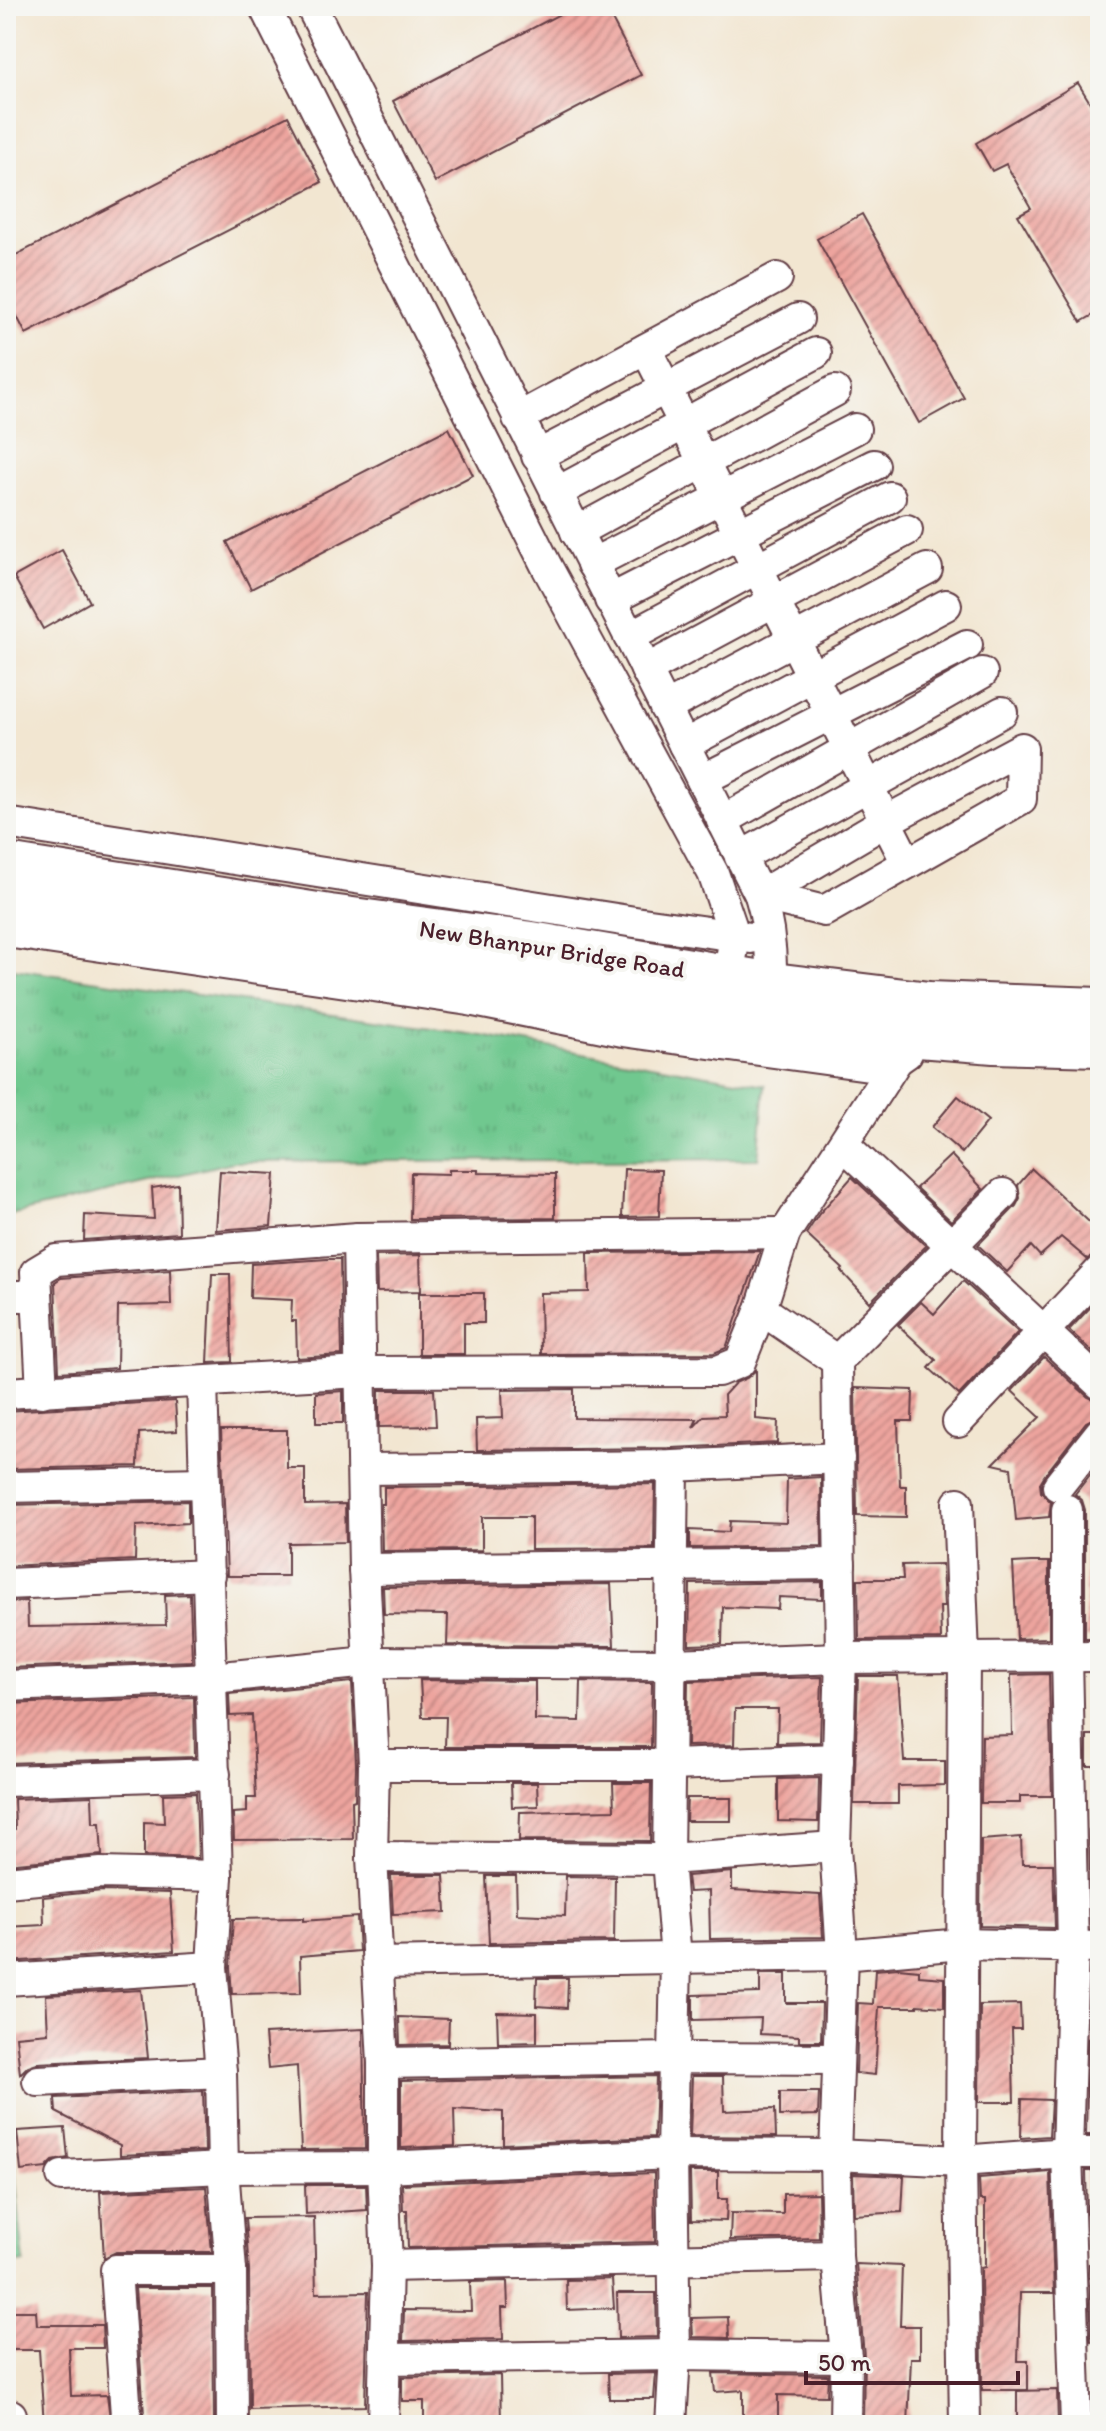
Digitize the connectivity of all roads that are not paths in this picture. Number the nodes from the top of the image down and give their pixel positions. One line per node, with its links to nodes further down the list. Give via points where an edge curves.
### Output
1 (264, 6): 50 (street, via 547,567 713,873)
2 (311, 6): 9 (street)
3 (777, 278): 5 (street)
4 (798, 319): 7 (street)
5 (646, 349): 7 (street); 9 (street)
6 (816, 353): 10 (street)
7 (667, 388): 10 (street); 12 (street)
8 (835, 391): 13 (street)
9 (518, 418): 12 (street)
10 (685, 424): 13 (street); 15 (street)
11 (855, 429): 16 (street)
12 (537, 456): 15 (street)
13 (704, 462): 16 (street); 19 (street)
14 (874, 465): 20 (street)
15 (556, 493): 19 (street)
16 (721, 497): 20 (street); 21 (street)
17 (890, 497): 22 (street)
18 (907, 530): 25 (street)
19 (576, 532): 21 (street)
20 (740, 534): 22 (street); 24 (street)
21 (592, 564): 24 (street)
22 (757, 568): 25 (street); 27 (street)
23 (927, 569): 28 (street)
24 (610, 600): 27 (street)
25 (774, 601): 28 (street); 30 (street)
26 (946, 605): 32 (street)
27 (629, 637): 30 (street)
28 (794, 640): 32 (street); 33 (street)
29 (967, 645): 35 (street)
30 (646, 670): 33 (street)
31 (982, 673): 37 (street)
32 (812, 677): 35 (street); 36 (street)
33 (665, 708): 36 (street)
34 (1002, 712): 39 (street)
35 (831, 714): 37 (street); 38 (street)
36 (684, 745): 38 (street)
37 (848, 749): 39 (street); 40 (street)
38 (702, 780): 40 (street)
39 (867, 786): 41 (street); 43 (street)
40 (722, 821): 43 (street)
41 (886, 821): 44 (street); 44 (street, via 1022,748 1021,799); 46 (street)
42 (6, 823): 50 (street)
43 (740, 857): 46 (street)
44 (907, 863): 46 (street, via 824,911)
45 (6, 866): 50 (street, New Bhanpur Bridge Road)
46 (760, 895): 49 (street)
47 (6, 905): 50 (street, New Bhanpur Bridge Road)
48 (6, 932): 50 (street, via 454,998 623,1031)
49 (769, 939): 50 (street); 50 (street)
50 (747, 1003): 51 (street, New Bhanpur Bridge Road); 53 (street, New Bhanpur Bridge Road)
51 (1100, 1010)
52 (1100, 1044): 53 (street, New Bhanpur Bridge Road, via 994,1041)
53 (914, 1048): 54 (street)
54 (844, 1145): 56 (street); 58 (street)
55 (1003, 1194): 58 (street)
56 (785, 1233): 57 (street); 62 (street)
57 (358, 1238): 61 (street, via 56,1260 36,1272); 65 (street)
58 (952, 1247): 63 (street); 64 (street)
59 (1100, 1271): 63 (street)
60 (6, 1296): 61 (street)
61 (37, 1296): 68 (street)
62 (761, 1309): 64 (street); 65 (street, via 740,1362 718,1371)
63 (1045, 1331): 67 (street); 70 (street)
64 (837, 1361): 72 (street)
65 (360, 1372): 66 (street); 74 (street)
66 (202, 1383): 68 (street); 75 (street)
67 (1100, 1384)
68 (42, 1392): 69 (street)
69 (6, 1393)
70 (958, 1422)
71 (1100, 1433): 83 (street, via 1062,1498)
72 (839, 1458): 73 (street); 78 (street)
73 (673, 1466): 74 (street); 79 (street)
74 (363, 1469): 80 (street)
75 (205, 1483): 76 (street); 81 (street)
76 (6, 1487)
77 (958, 1503): 84 (street)
78 (840, 1564): 79 (street); 86 (street)
79 (673, 1567): 80 (street); 88 (street)
80 (364, 1569): 87 (street)
81 (209, 1575): 82 (street); 89 (street)
82 (6, 1584)
83 (1067, 1655): 84 (street); 85 (street); 102 (street)
84 (964, 1656): 86 (street); 101 (street)
85 (1100, 1656)
86 (841, 1658): 88 (street); 91 (street)
87 (368, 1662): 88 (street); 89 (street); 92 (street)
88 (672, 1664): 93 (street)
89 (213, 1678): 90 (street); 94 (street)
90 (6, 1686)
91 (838, 1759): 93 (street); 96 (street)
92 (374, 1765): 93 (street); 97 (street)
93 (671, 1765): 98 (street)
94 (215, 1774): 95 (street); 99 (street)
95 (6, 1781)
96 (835, 1847): 98 (street); 103 (street)
97 (372, 1857): 98 (street); 105 (street)
98 (668, 1859): 104 (street)
99 (217, 1876): 100 (street, via 101,1873); 106 (street)
100 (6, 1882)
101 (961, 1944): 102 (street); 103 (street); 117 (street)
102 (1086, 1947): 113 (street)
103 (842, 1955): 104 (street); 109 (street)
104 (676, 1959): 105 (street); 108 (street)
105 (378, 1963): 110 (street)
106 (212, 1967): 107 (street); 111 (street)
107 (6, 1980)
108 (674, 2058): 109 (street); 110 (street); 115 (street)
109 (838, 2059): 116 (street)
110 (383, 2063): 118 (street)
111 (221, 2072): 112 (street); 119 (street)
112 (38, 2081)
113 (1067, 2153): 114 (street); 117 (street); 134 (street)
114 (1100, 2153)
115 (672, 2154): 116 (street); 118 (street); 122 (street)
116 (835, 2155): 117 (street); 121 (street)
117 (961, 2161): 133 (street)
118 (383, 2167): 119 (street); 123 (street)
119 (223, 2168): 120 (street); 124 (street)
120 (62, 2176)
121 (837, 2256): 122 (street); 126 (street)
122 (674, 2260): 123 (street); 125 (street)
123 (387, 2266): 127 (street)
124 (231, 2270): 128 (street, via 116,2270); 129 (street)
125 (675, 2355): 126 (street); 127 (street); 131 (street)
126 (846, 2357): 132 (street)
127 (385, 2359): 130 (street)
128 (126, 2415)
129 (232, 2425)
130 (383, 2425)
131 (671, 2425)
132 (845, 2425)
133 (965, 2425)
134 (1076, 2425)

